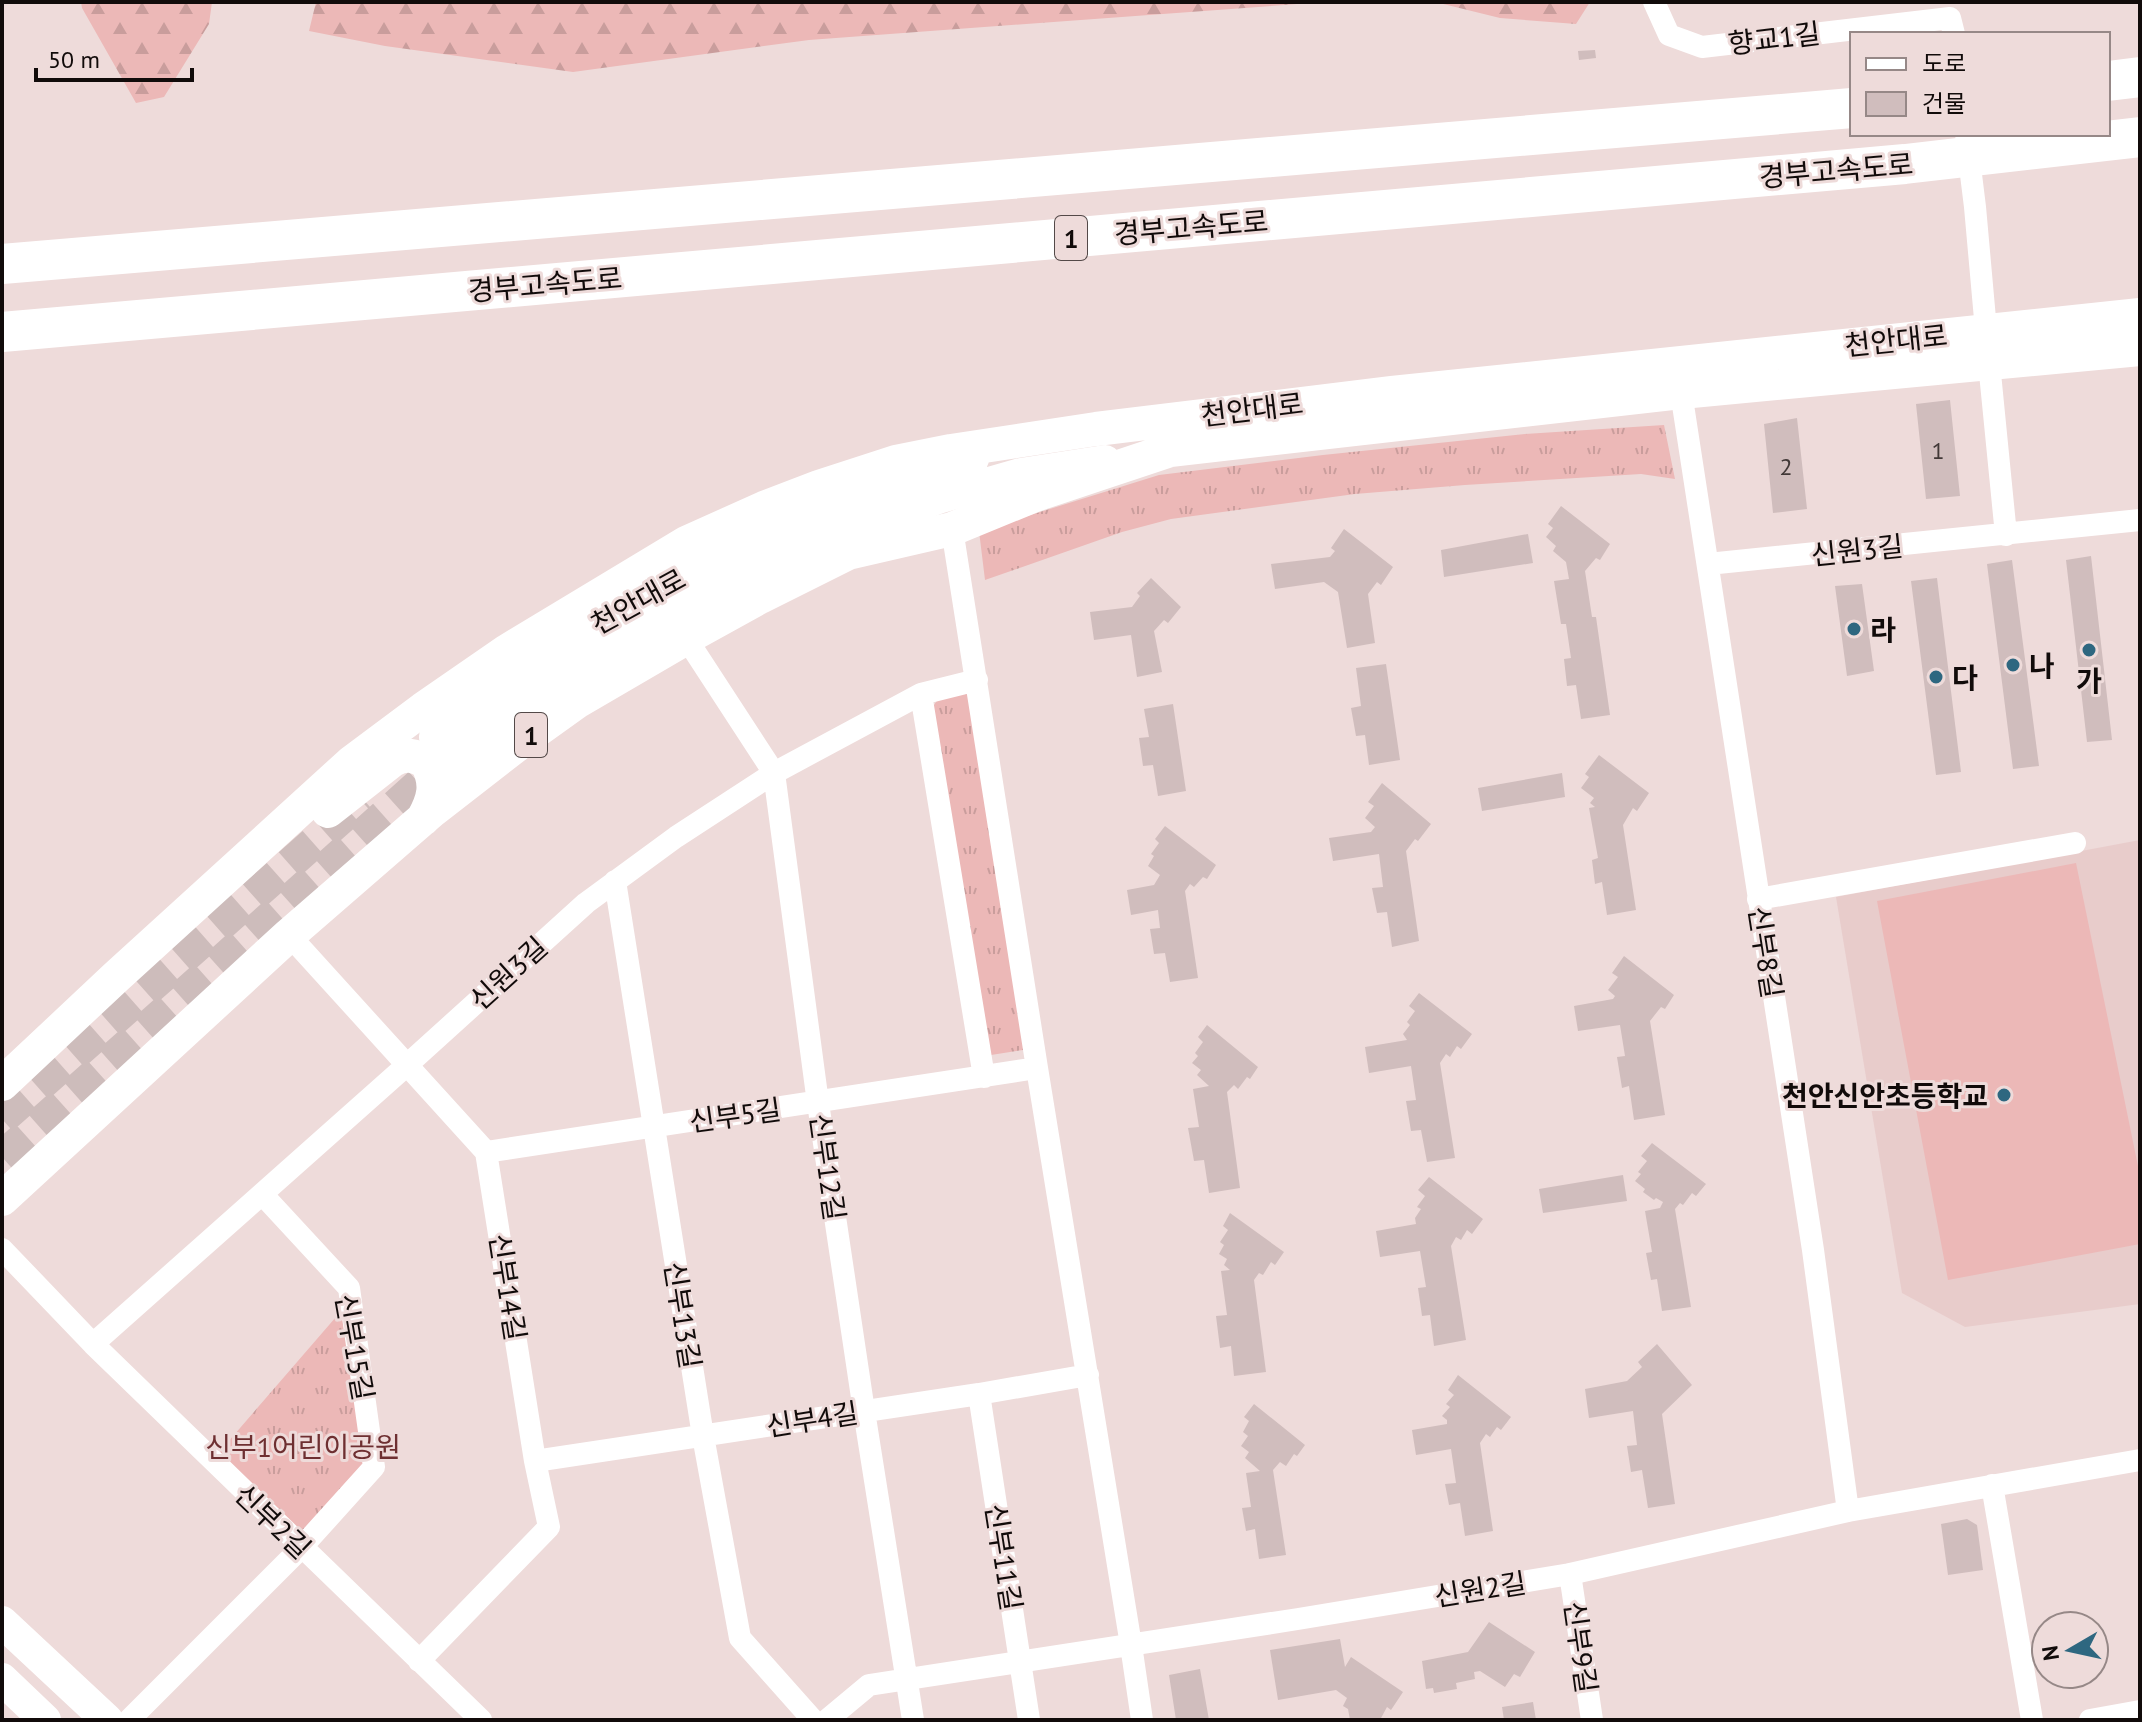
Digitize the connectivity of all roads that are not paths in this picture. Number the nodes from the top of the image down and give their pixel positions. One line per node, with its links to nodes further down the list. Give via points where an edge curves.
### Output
1 (1654, 2): 2 (street, 향교1길, via 1669,35 1702,47 1950,18)
2 (1954, 32)
3 (2140, 77): 4 (highway)
4 (2110, 81)
5 (1850, 108): 8 (highway, 1)
6 (1966, 136): 11 (street)
7 (2140, 137): 10 (highway, 경부고속도로 / 1, via 1905,164)
8 (2, 264)
9 (2140, 315): 11 (main road, 천안대로 / 1)
10 (2, 332)
11 (1987, 346): 12 (main road, 천안대로); 13 (main road, 천안대로 / 1); 14 (main road, 천안대로 / 1, via 1349,397); 18 (street)
12 (2140, 349)
13 (1681, 392): 15 (main road, 천안대로 / 1); 19 (street, 신부8길)
14 (1096, 429): 15 (main road, 천안대로, via 961,462 841,503 667,582 602,619 457,718 440,749 501,721 641,630 818,542 1021,474); 29 (main road, 1, via 896,462 764,508 686,543 507,651 352,762)
15 (1170, 450): 17 (main road, 1)
16 (2140, 520): 18 (street, 신원3길)
17 (952, 529): 20 (main road, 1, via 848,553); 21 (street)
18 (2006, 535): 19 (street, 신원3길)
19 (1708, 564): 27 (street, 신부8길)
20 (686, 638): 23 (street, 신부12길); 24 (main road, 1, via 578,701)
21 (977, 680): 22 (street, 신원3길); 31 (street)
22 (921, 694): 23 (street, 신원3길); 32 (street)
23 (774, 773): 26 (street, 신원3길); 34 (street, 신부12길)
24 (423, 819): 28 (main road, 1); 29 (main road, via 435,792 430,769 417,757 401,756)
25 (2075, 843): 27 (street)
26 (615, 881): 30 (street, 신원3길); 35 (street, 신부13길)
27 (1758, 899): 48 (street, 신부8길)
28 (289, 935): 30 (street); 38 (main road, 1)
29 (153, 944): 33 (main road, 1)
30 (407, 1065): 36 (street); 37 (street, 신원3길)
31 (1037, 1068): 32 (street, 신부5길); 41 (street)
32 (984, 1077): 34 (street, 신부5길)
33 (2, 1084)
34 (818, 1103): 35 (street, 신부5길); 43 (street, 신부12길)
35 (652, 1126): 36 (street, 신부5길); 44 (street, 신부13길)
36 (486, 1152): 46 (street, 신부14길)
37 (262, 1194): 40 (street, 신원3길); 49 (street, 신부15길, via 349,1288 374,1467)
38 (2, 1199)
39 (2, 1249): 40 (street, 신부2길)
40 (93, 1344): 49 (street, 신부2길)
41 (1088, 1375): 42 (street, 신부4길); 52 (street)
42 (979, 1394): 43 (street, 신부4길); 54 (street, 신부11길)
43 (864, 1411): 44 (street, 신부4길); 56 (street, 신부12길)
44 (703, 1436): 46 (street, 신부4길); 62 (street, 신부13길, via 740,1638)
45 (2140, 1460): 47 (street, 신원2길)
46 (535, 1461): 53 (street, 신부14길, via 549,1527)
47 (1992, 1485): 48 (street, 신원2길); 68 (street)
48 (1848, 1511): 50 (street, 신원2길)
49 (301, 1548): 53 (street, 신부2길); 60 (street, 신부15길)
50 (1570, 1574): 52 (street, 신원2길); 67 (street, 신부9길)
51 (2, 1622): 59 (main road)
52 (1131, 1645): 54 (street, 신원2길); 66 (street)
53 (419, 1661): 61 (street, 신부2길)
54 (1019, 1662): 56 (street, 신원2길); 65 (street, 신부11길)
55 (2, 1679): 58 (main road)
56 (907, 1679): 63 (street, 신원2길, via 869,1685); 64 (street, 신부12길)
57 (2140, 1711): 69 (street)
58 (45, 1720)
59 (107, 1720)
60 (129, 1720)
61 (481, 1720)
62 (813, 1720)
63 (827, 1720)
64 (913, 1720)
65 (1029, 1720)
66 (1142, 1720)
67 (1592, 1720)
68 (2032, 1720)
69 (2090, 1720)

